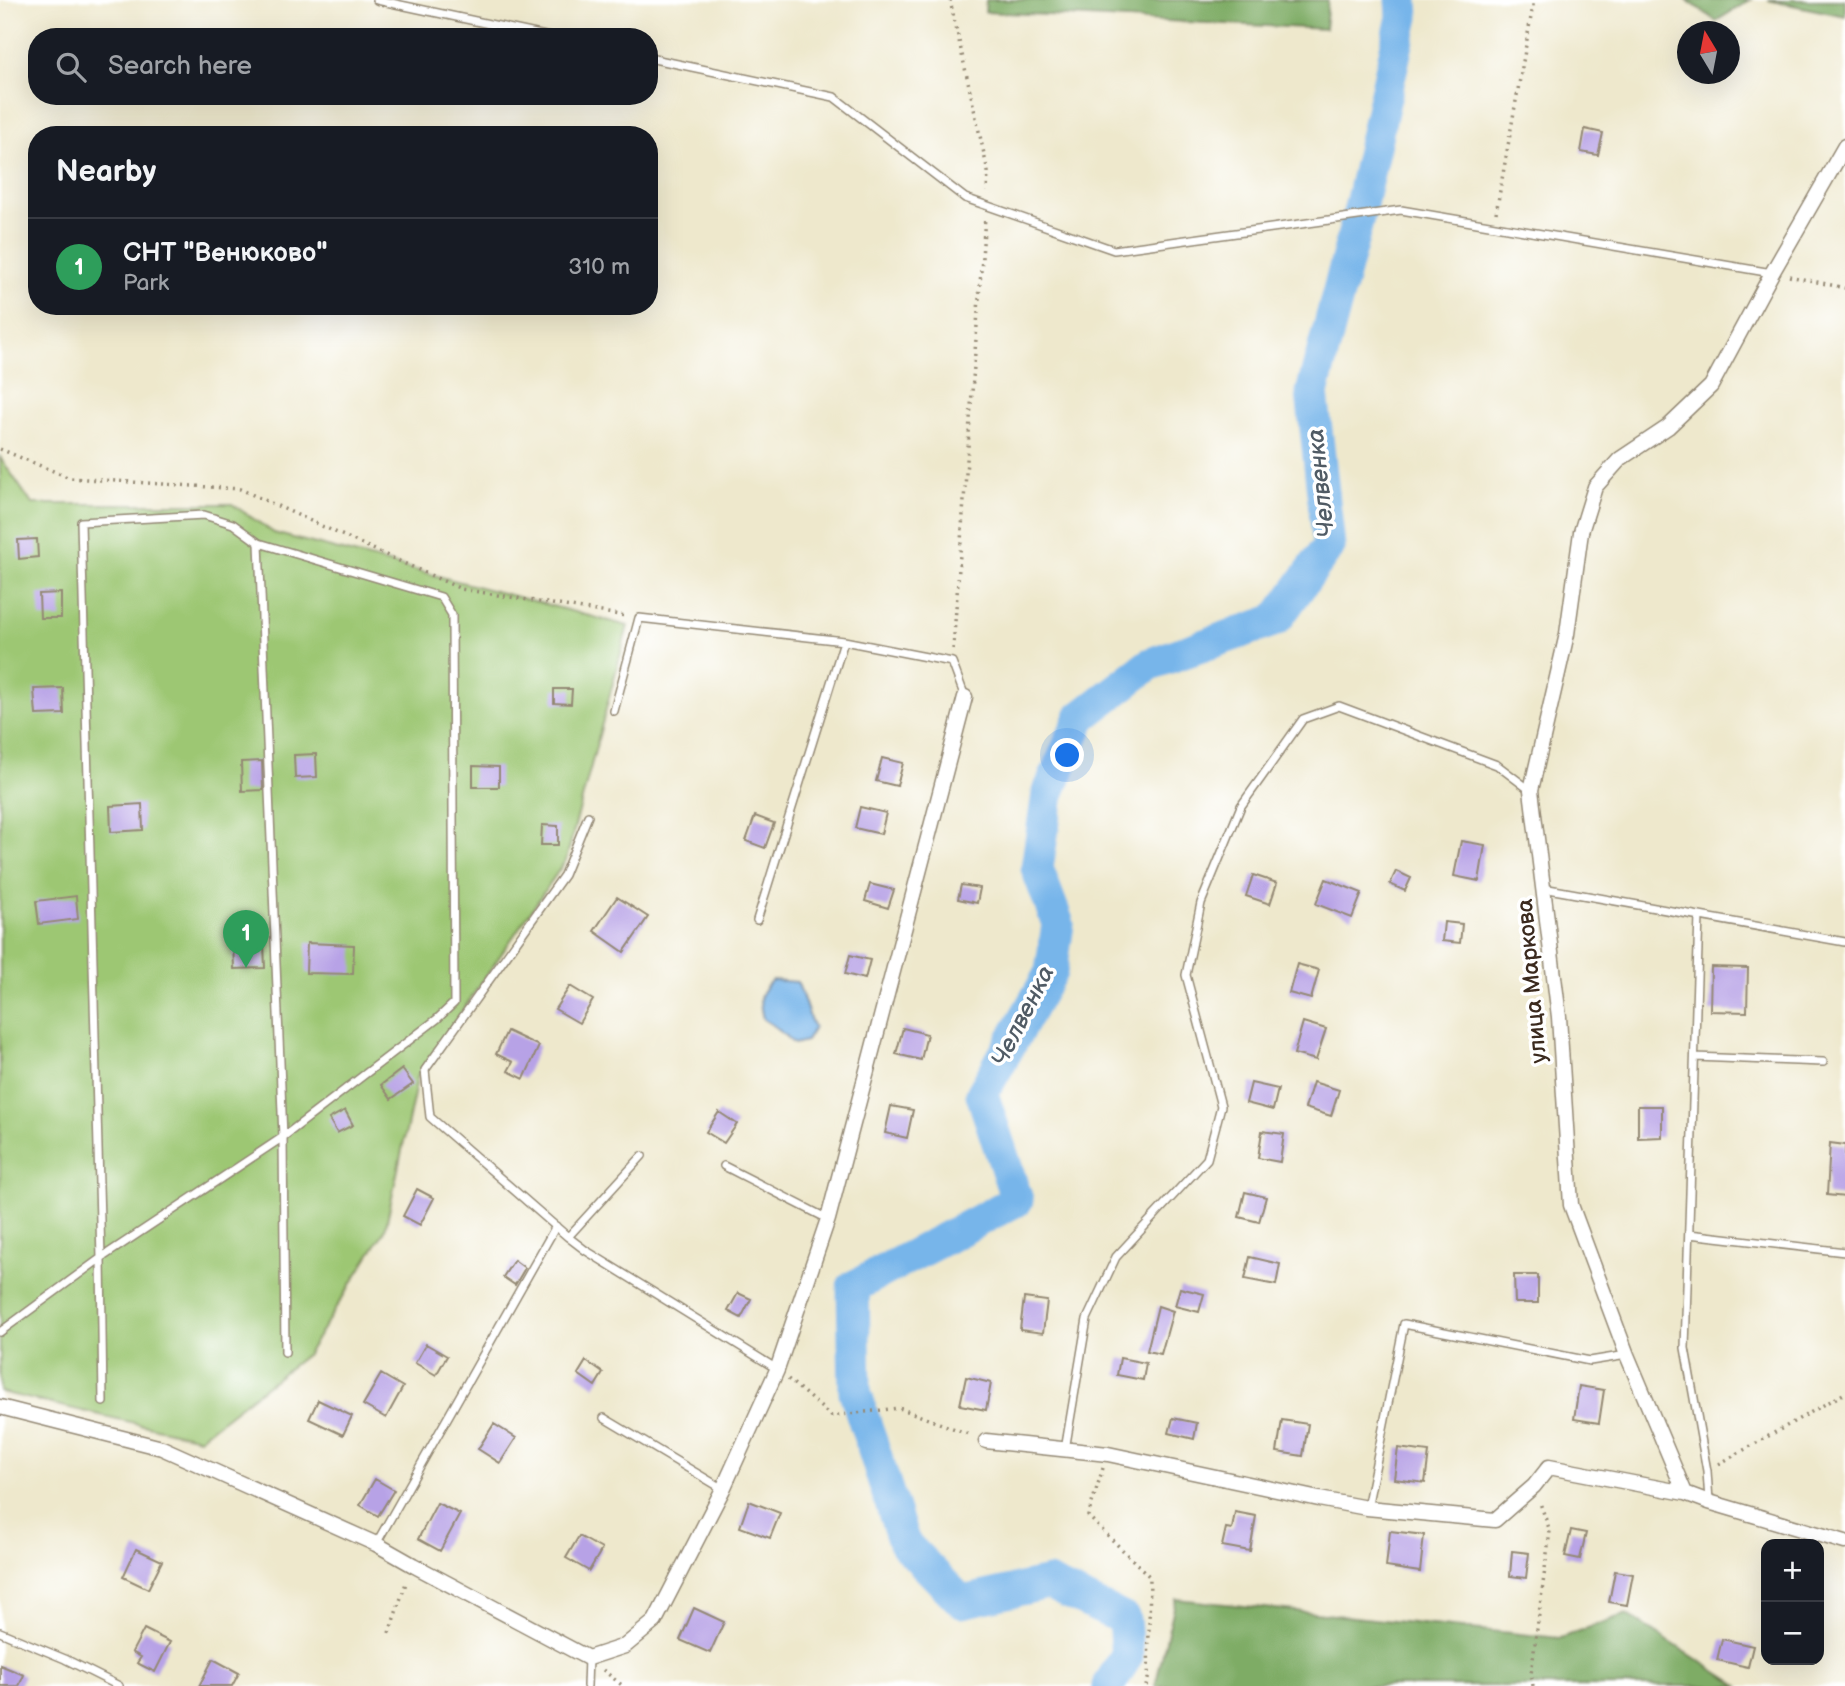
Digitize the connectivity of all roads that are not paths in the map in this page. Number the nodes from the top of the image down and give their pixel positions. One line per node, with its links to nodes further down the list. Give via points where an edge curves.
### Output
1 (377, 0): 2 (lane)
2 (508, 28)
3 (658, 60): 5 (lane, via 834,97 965,198 1114,250 1401,210)
4 (1845, 146): 5 (street)
5 (1772, 273): 10 (street, via 1710,386 1668,427 1620,459 1595,487 1581,532 1567,634)
6 (259, 542): 18 (lane); 18 (lane, via 441,597 452,615 454,1003); 26 (lane, via 233,524 204,516 81,522)
7 (844, 641): 8 (lane, via 952,662); 9 (lane, via 639,618); 14 (lane)
8 (965, 697): 21 (street)
9 (614, 711)
10 (1531, 790): 12 (street); 35 (lane, via 1497,765 1339,706 1303,719 1241,806 1201,903 1186,975 1221,1106 1207,1159 1116,1257 1087,1320)
11 (588, 816): 22 (lane, via 564,875 425,1070 430,1117)
12 (1543, 888): 13 (lane, улица Маркова); 29 (street, улица Маркова, via 1559,1017 1570,1205)
13 (1699, 916): 15 (lane, улица Маркова); 16 (lane)
14 (757, 920)
15 (1845, 942)
16 (1695, 1057): 17 (lane); 23 (lane)
17 (1823, 1062)
18 (283, 1137): 26 (lane); 28 (lane)
19 (642, 1156): 24 (lane)
20 (724, 1166): 21 (lane)
21 (828, 1219): 30 (street)
22 (556, 1226): 24 (lane); 41 (lane)
23 (1689, 1234): 25 (lane); 38 (lane, via 1685,1348)
24 (568, 1237): 30 (lane)
25 (1845, 1252)
26 (101, 1258): 27 (lane); 31 (lane)
27 (0, 1332)
28 (285, 1352)
29 (1627, 1355): 37 (street, улица Маркова); 39 (lane, via 1590,1361 1404,1324)
30 (777, 1370): 36 (street)
31 (103, 1402)
32 (0, 1406): 41 (street, via 162,1448)
33 (604, 1418): 36 (lane)
34 (986, 1441): 35 (street)
35 (1065, 1450): 39 (street, via 1108,1454)
36 (723, 1489): 43 (street, via 655,1621 625,1646)
37 (1685, 1493): 38 (street); 39 (street, via 1549,1467 1495,1520)
38 (1709, 1502): 40 (street)
39 (1367, 1507)
40 (1845, 1542)
41 (376, 1544): 43 (street)
42 (0, 1632): 44 (lane)
43 (588, 1658): 45 (lane)
44 (119, 1686)
45 (587, 1686)

